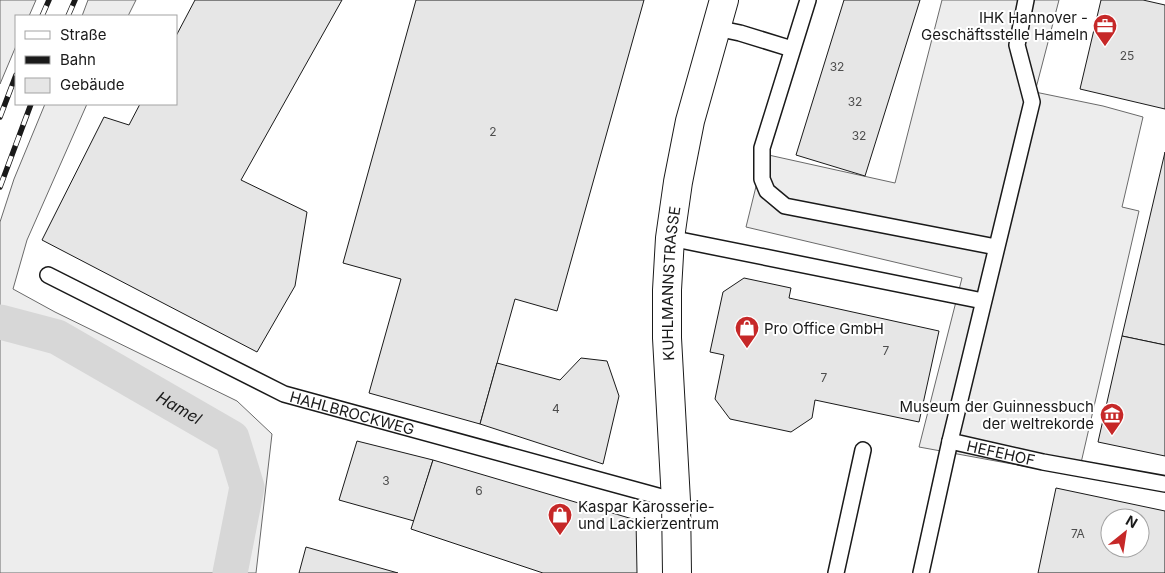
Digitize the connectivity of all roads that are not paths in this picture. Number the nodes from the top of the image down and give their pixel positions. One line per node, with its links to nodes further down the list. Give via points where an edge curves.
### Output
1 (724, 0): 4 (main road, KUHLMANNSTRASSE)
2 (808, 0): 5 (lane)
3 (1026, 0): 7 (lane, HEFEHOF, via 1017,45 1032,102)
4 (716, 28): 5 (lane); 6 (main road, KUHLMANNSTRASSE, via 690,121)
5 (792, 49): 7 (lane, via 762,148 762,179 768,191 784,206)
6 (670, 238): 9 (lane); 13 (main road, KUHLMANNSTRASSE, via 667,338)
7 (996, 247): 9 (lane, HEFEHOF)
8 (48, 275): 13 (lane, HAHLBROCKWEG, via 284,394)
9 (983, 301): 10 (lane, HEFEHOF)
10 (950, 441): 12 (lane, HEFEHOF, via 1042,462); 16 (lane)
11 (863, 450): 15 (lane)
12 (1165, 484)
13 (676, 501): 14 (main road, KUHLMANNSTRASSE)
14 (677, 573)
15 (836, 573)
16 (921, 573)

